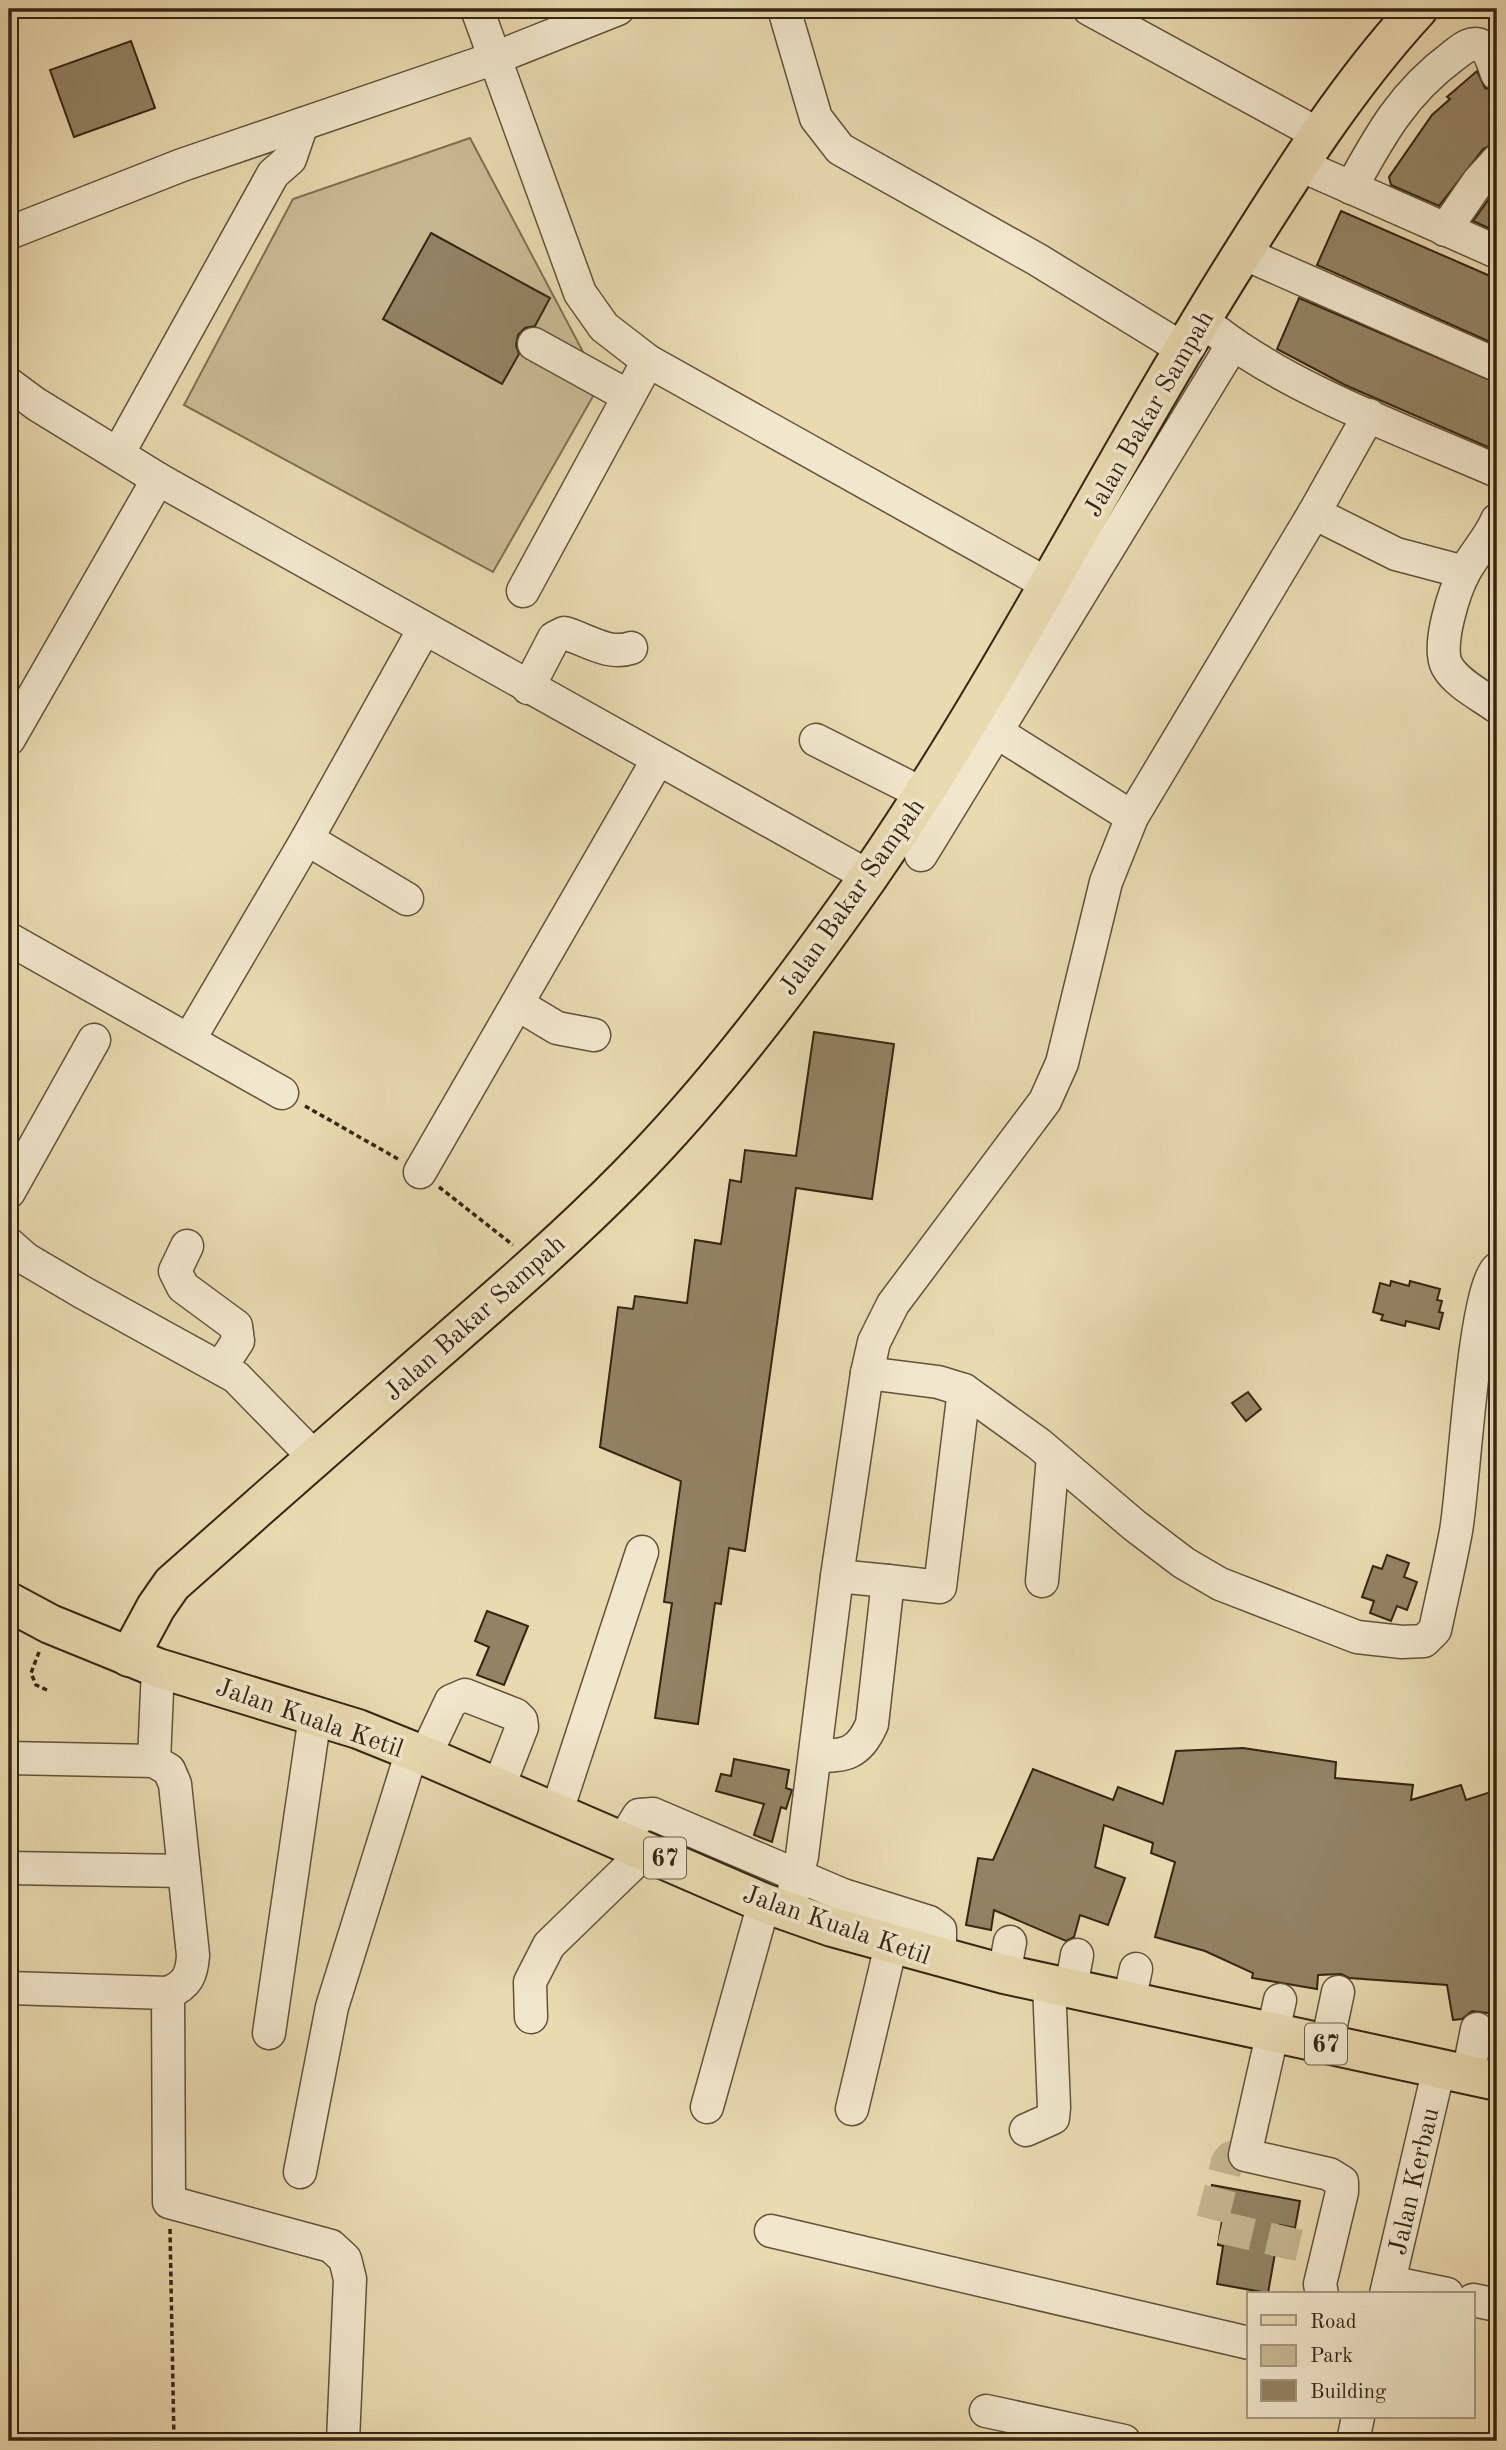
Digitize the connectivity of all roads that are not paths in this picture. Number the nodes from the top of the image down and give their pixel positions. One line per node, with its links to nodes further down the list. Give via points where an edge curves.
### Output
1 (477, 9): 6 (street)
2 (618, 9): 6 (street)
3 (784, 9): 16 (street, via 816,118 840,149 1038,260)
4 (1089, 9): 9 (street)
5 (1418, 9): 9 (main road, Jalan Bakar Sampah)
6 (495, 58): 8 (street); 19 (street, via 580,293 604,327)
7 (1497, 74): 11 (street, via 1482,46 1468,45 1414,88)
8 (302, 124): 13 (street); 24 (street, via 289,159 273,174)
9 (1308, 149): 11 (street); 15 (main road, Jalan Bakar Sampah)
10 (1497, 161): 12 (street)
11 (1351, 188): 12 (street)
12 (1445, 230): 14 (street)
13 (9, 233)
14 (1497, 251)
15 (1243, 253): 16 (main road, Jalan Bakar Sampah); 20 (street)
16 (1192, 334): 18 (street); 30 (main road, Jalan Bakar Sampah)
17 (534, 344): 22 (street)
18 (1233, 344): 23 (street); 36 (street)
19 (648, 361): 22 (street); 30 (street)
20 (1497, 365)
21 (9, 384): 24 (street)
22 (628, 396): 31 (street)
23 (1368, 415): 25 (street); 27 (street)
24 (118, 454): 26 (street)
25 (1497, 471)
26 (158, 479): 32 (street); 37 (street)
27 (1314, 513): 29 (street, via 1396,554); 41 (street)
28 (1497, 520): 29 (street)
29 (1464, 572): 35 (street, via 1443,655 1455,676)
30 (1049, 585): 36 (main road, Jalan Bakar Sampah)
31 (523, 591)
32 (424, 629): 34 (street); 42 (street)
33 (631, 648): 34 (street, via 608,650 564,633 554,638)
34 (528, 688): 39 (street)
35 (1497, 707)
36 (984, 724): 40 (main road, Jalan Bakar Sampah); 41 (street); 43 (street)
37 (9, 739)
38 (816, 740): 40 (street)
39 (657, 761): 44 (street); 47 (street)
40 (923, 794): 44 (main road, Jalan Bakar Sampah)
41 (1132, 817): 58 (street, via 1106,882 1062,1063 1045,1101 893,1304 874,1342)
42 (307, 839): 45 (street); 50 (street)
43 (921, 855)
44 (868, 876): 62 (main road, Jalan Bakar Sampah, via 722,1072 629,1175 537,1263)
45 (407, 899)
46 (9, 939): 50 (street)
47 (517, 1004): 48 (street, via 557,1028); 52 (street)
48 (594, 1035)
49 (94, 1040): 53 (street)
50 (189, 1040): 51 (street)
51 (282, 1093)
52 (420, 1172)
53 (9, 1192)
54 (9, 1244): 57 (street, via 82,1292)
55 (187, 1246): 57 (street, via 175,1271 183,1287 236,1326 237,1341)
56 (1497, 1269): 59 (street, via 1488,1286)
57 (221, 1367): 62 (street, via 256,1395)
58 (867, 1373): 60 (street, via 938,1381); 64 (street)
59 (1484, 1390): 61 (street, via 1435,1630 1424,1641 1357,1637 1220,1584 1184,1563)
60 (964, 1391): 61 (street); 65 (street, via 940,1587)
61 (1053, 1457): 66 (street)
62 (315, 1458): 68 (main road, Jalan Bakar Sampah, via 172,1584 156,1607)
63 (642, 1552): 75 (street)
64 (837, 1576): 65 (street); 71 (street)
65 (888, 1581): 71 (street, via 872,1724 853,1752)
66 (1042, 1581)
67 (9, 1602): 68 (main road, Jalan Kuala Ketil / 67)
68 (143, 1662): 69 (main road, Jalan Kuala Ketil / 67); 73 (street)
69 (315, 1716): 70 (main road, Jalan Kuala Ketil / 67); 90 (street)
70 (418, 1753): 74 (main road, Jalan Kuala Ketil / 67); 74 (street, via 457,1696 516,1715 522,1727); 96 (street, via 332,2007)
71 (814, 1756): 79 (street)
72 (9, 1758): 73 (street)
73 (154, 1761): 78 (street, via 169,1770 176,1784)
74 (499, 1786): 75 (main road, Jalan Kuala Ketil / 67)
75 (557, 1811): 76 (main road, Jalan Kuala Ketil / 67)
76 (635, 1846): 79 (main road, Jalan Kuala Ketil / 67); 88 (street, via 549,1945 530,1982)
77 (9, 1868): 78 (street)
78 (184, 1871): 86 (street, via 192,1970 186,1983)
79 (784, 1897): 80 (main road, Jalan Kuala Ketil / 67); 93 (street)
80 (837, 1911): 81 (main road, Jalan Kuala Ketil / 67); 82 (street, via 929,1922 940,1930)
81 (891, 1945): 82 (main road, Jalan Kuala Ketil / 67); 94 (street)
82 (940, 1959): 83 (main road, Jalan Kuala Ketil / 67, via 1007,1958)
83 (1066, 1976): 87 (main road, Jalan Kuala Ketil / 67); 95 (street, via 1053,2118)
84 (9, 1988): 86 (street)
85 (1338, 1992): 91 (street)
86 (168, 1993): 106 (street, via 169,2202 331,2246 345,2259 351,2279)
87 (1277, 2016): 91 (main road, Jalan Kuala Ketil / 67); 99 (street, via 1245,2155 1335,2175 1342,2182)
88 (531, 2017)
89 (1477, 2029): 92 (street, Jalan Kerbau)
90 (269, 2033)
91 (1327, 2044): 92 (main road, Jalan Kuala Ketil / 67)
92 (1468, 2075): 98 (street, Jalan Kerbau)
93 (707, 2108)
94 (852, 2109)
95 (1026, 2130)
96 (300, 2172)
97 (771, 2231): 103 (street)
98 (1388, 2288): 100 (street)
99 (1322, 2292)
100 (1427, 2292)
101 (1474, 2300): 102 (street)
102 (1497, 2305)
103 (1247, 2343)
104 (986, 2411): 107 (street)
105 (1358, 2418): 108 (street)
106 (343, 2441)
107 (1124, 2441)
108 (1353, 2441)

